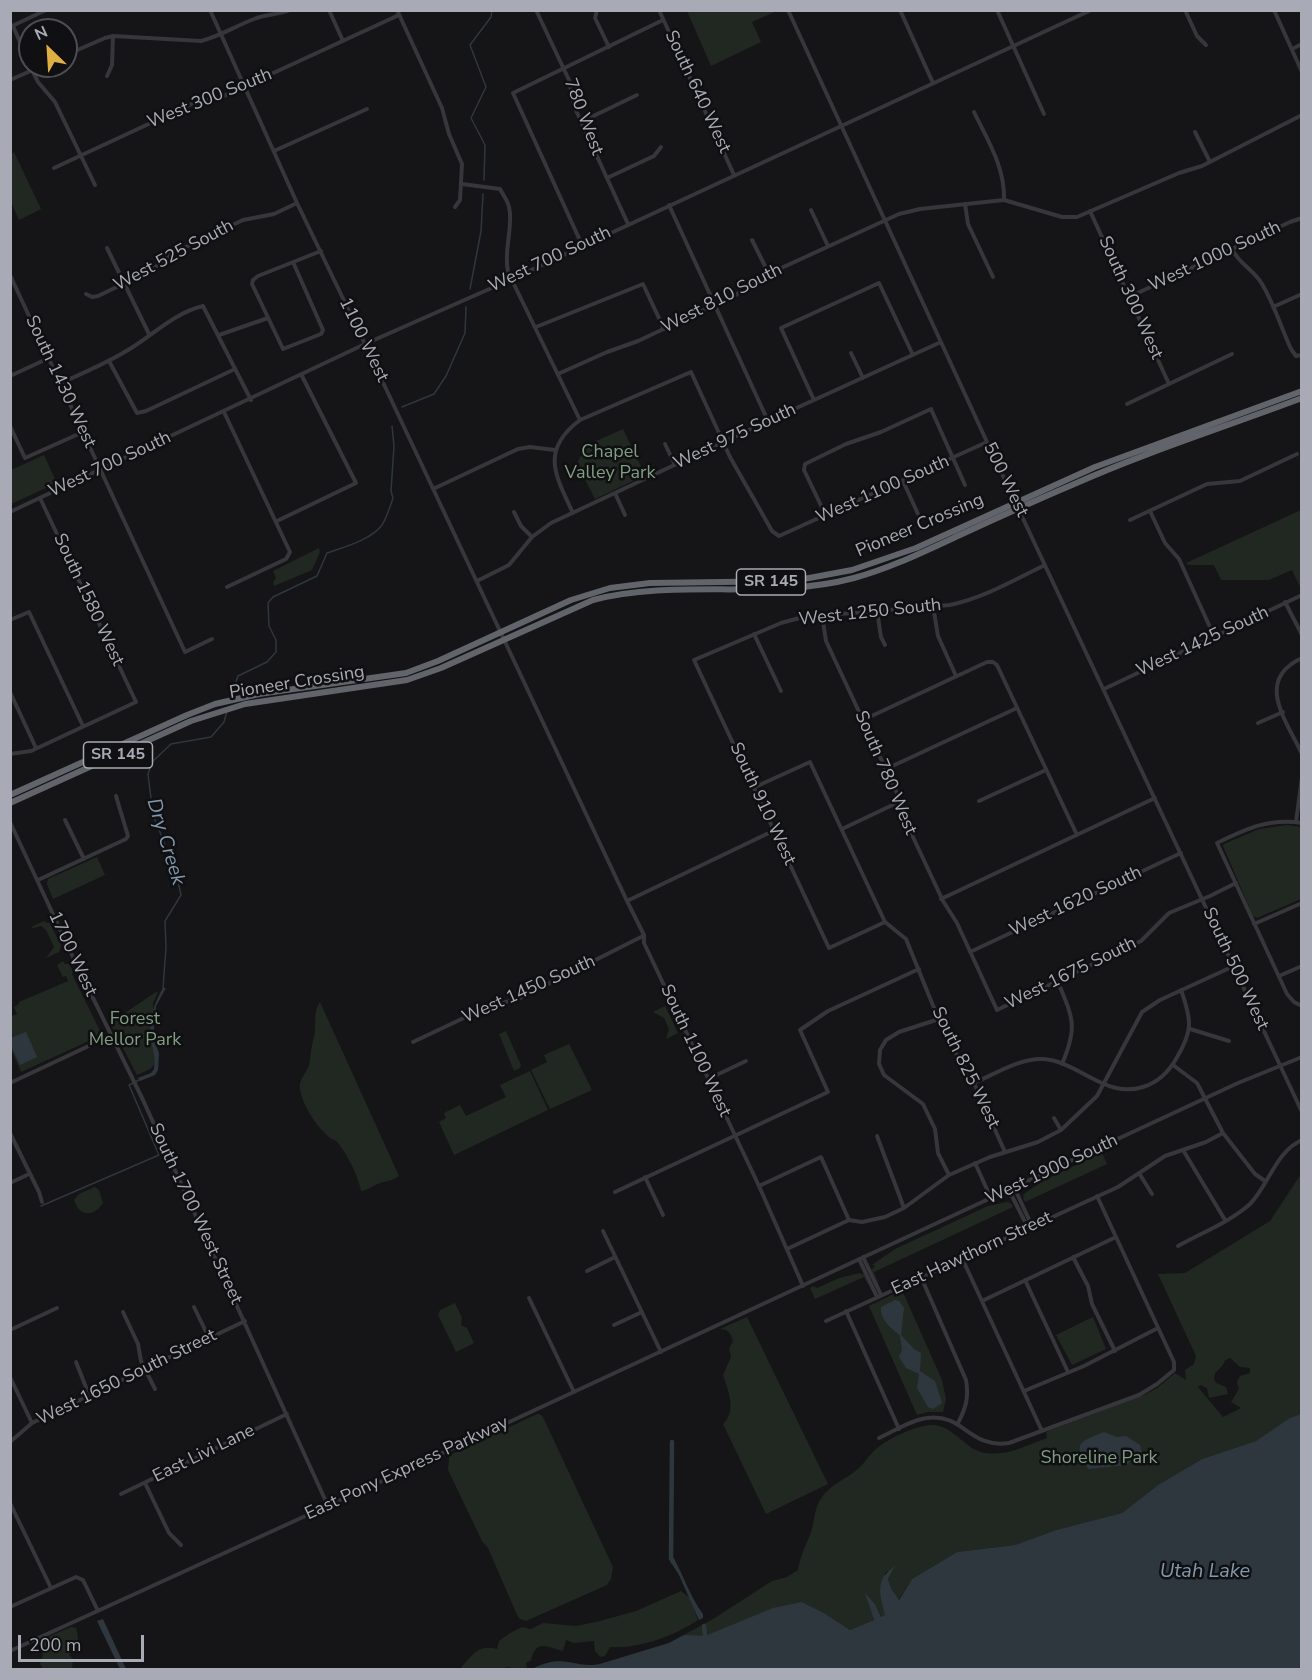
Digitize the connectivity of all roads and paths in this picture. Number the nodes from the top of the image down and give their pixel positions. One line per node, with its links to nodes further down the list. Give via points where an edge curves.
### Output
1 (46, 10): 16 (street)
2 (210, 10): 17 (street, 1100 West)
3 (290, 10): 17 (street, via 254,18)
4 (329, 10): 19 (street)
5 (536, 10): 26 (street, 780 West)
6 (597, 10): 23 (street, via 595,18)
7 (659, 10): 15 (street, South 640 West)
8 (788, 10): 38 (street)
9 (900, 10): 30 (street)
10 (998, 10): 22 (street)
11 (1091, 10): 22 (street, West 700 South)
12 (1185, 10): 20 (street, via 1197,36)
13 (1274, 10): 24 (street)
14 (398, 13): 19 (street, West 300 South); 47 (street, via 442,108 462,164)
15 (663, 20): 23 (street); 45 (street, South 640 West)
16 (12, 26)
17 (221, 34): 18 (street, via 201,41); 31 (street, 1100 West)
18 (113, 36): 25 (street); 28 (street, via 112,65)
19 (343, 41): 31 (street, West 300 South)
20 (1206, 45)
21 (1302, 45): 24 (street)
22 (1013, 46): 30 (street, West 700 South); 35 (street)
23 (609, 47): 26 (street)
24 (1292, 49): 27 (street)
25 (78, 50)
26 (564, 69): 37 (street, 780 West); 60 (street, via 513,93)
27 (1302, 72)
28 (107, 76)
29 (36, 78): 42 (street, via 55,102)
30 (933, 82): 38 (street, West 700 South)
31 (245, 87): 41 (street, 1100 West); 42 (street, West 300 South, via 217,99 198,101)
32 (637, 95): 37 (street)
33 (367, 109): 41 (street)
34 (974, 112): 49 (street, via 998,160)
35 (1044, 114)
36 (1302, 116): 43 (street)
37 (581, 122): 46 (street, 780 West)
38 (841, 126): 45 (street, West 700 South); 57 (street)
39 (1196, 132): 43 (street)
40 (661, 147): 46 (street, via 654,156)
41 (274, 151): 50 (street, 1100 West)
42 (81, 155): 44 (street, West 300 South); 48 (street)
43 (1210, 162): 55 (street)
44 (54, 168)
45 (734, 174): 52 (street, West 700 South)
46 (607, 178): 58 (street, 780 West)
47 (462, 184): 53 (street); 69 (street, via 500,189 505,197 510,220 507,265)
48 (95, 185)
49 (1004, 200): 51 (street, West 810 South); 55 (street, via 1062,218)
50 (297, 203): 64 (street, 1100 West); 70 (street, West 525 South, via 274,214 243,220 171,254 152,270)
51 (964, 204): 57 (street, West 810 South, via 920,208); 68 (street, via 968,224)
52 (669, 205): 58 (street, West 700 South); 74 (street)
53 (455, 207)
54 (811, 210): 61 (street)
55 (1090, 211): 73 (street, South 300 West)
56 (1302, 218): 63 (street, West 1000 South)
57 (884, 220): 61 (street, West 810 South); 81 (street, 500 West)
58 (628, 224): 60 (street, West 700 South)
59 (752, 240): 66 (street)
60 (582, 245): 69 (street, West 700 South)
61 (828, 246): 66 (street, West 810 South)
62 (107, 248): 70 (street)
63 (1232, 249): 73 (street, West 1000 South); 75 (street, via 1261,283)
64 (321, 250): 65 (street); 82 (street, 1100 West)
65 (293, 262): 76 (street, via 253,280); 76 (street, via 323,330 283,349)
66 (769, 274): 74 (street, West 810 South)
67 (10, 275): 87 (street, South 1430 West)
68 (993, 277)
69 (512, 279): 77 (street); 82 (street, West 700 South)
70 (124, 284): 71 (street, West 525 South, via 92,297); 79 (street)
71 (86, 294)
72 (1302, 294): 75 (street)
73 (1130, 297): 95 (street, South 300 West)
74 (714, 305): 78 (street, West 810 South); 103 (street)
75 (1273, 308): 86 (street, via 1291,349)
76 (268, 318): 80 (street)
77 (536, 327): 78 (street, via 643,284); 90 (street)
78 (664, 329): 90 (street, West 810 South)
79 (149, 334): 80 (street, via 203,306); 88 (street)
80 (219, 335): 89 (street)
81 (941, 342): 85 (street, West 975 South); 107 (street, 500 West)
82 (365, 344): 92 (street, West 700 South); 116 (street, 1100 West)
83 (851, 353): 93 (street)
84 (1232, 354): 95 (street)
85 (913, 355): 93 (street, West 975 South); 99 (street, via 879,283 781,328)
86 (1299, 356)
87 (49, 358): 91 (street); 94 (street, South 1430 West)
88 (109, 361): 89 (street, via 137,413); 94 (street)
89 (235, 369): 98 (street)
90 (558, 374): 102 (street)
91 (10, 376)
92 (302, 376): 98 (street, West 700 South); 128 (street, via 356,483)
93 (863, 378): 99 (street, West 975 South)
94 (61, 383): 105 (street, South 1430 West)
95 (1169, 384): 100 (street)
96 (1302, 391): 119 (highway, Pioneer Crossing / SR 145, via 1095,466)
97 (1302, 398): 119 (highway, Pioneer Crossing / SR 145)
98 (251, 400): 101 (street, West 700 South)
99 (814, 400): 103 (street, West 975 South)
100 (1127, 404)
101 (224, 412): 113 (street, West 700 South); 128 (street)
102 (580, 420): 106 (street, via 691,372); 109 (street, via 567,430)
103 (768, 421): 106 (street, West 975 South)
104 (10, 426): 105 (street, via 25,458)
105 (83, 432): 113 (street, South 1430 West)
106 (723, 442): 112 (street, West 975 South); 126 (street, West 1100 South, via 772,531 779,536)
107 (987, 442): 111 (street, West 1100 South); 119 (street, 500 West)
108 (665, 444): 112 (street)
109 (555, 450): 116 (street, via 518,449); 123 (street, via 556,478)
110 (1297, 454): 120 (street, via 1240,481 1207,484)
111 (952, 459): 114 (street, West 1100 South); 115 (street); 126 (street, via 932,409 846,444 803,467)
112 (675, 465): 117 (street, West 975 South)
113 (101, 470): 118 (street, West 700 South); 143 (street, South 1430 West, via 185,652)
114 (903, 481): 124 (street); 126 (street, West 1100 South)
115 (965, 485)
116 (433, 489): 131 (street, 1100 West)
117 (615, 493): 123 (street, West 975 South); 125 (street)
118 (40, 498): 121 (street, West 700 South); 158 (street, South 1580 West, via 136,702)
119 (1017, 505): 130 (street, 500 West); 139 (highway, Pioneer Crossing / SR 145, via 852,570 794,581 650,583 610,588 571,600); 144 (highway, Pioneer Crossing / SR 145, via 917,555 855,577 795,589 611,595)
120 (1150, 511): 127 (street); 142 (street, via 1179,559)
121 (10, 512)
122 (514, 512): 129 (street)
123 (573, 513): 129 (street, West 975 South, via 543,527)
124 (918, 514)
125 (625, 515)
126 (826, 516)
127 (1130, 520)
128 (277, 521): 132 (street, via 290,554)
129 (532, 537): 131 (street, West 975 South, via 509,565)
130 (1045, 565): 135 (street, West 1250 South, via 981,597); 149 (street, 500 West)
131 (477, 581): 139 (street, 1100 West)
132 (227, 587)
133 (1302, 595): 134 (street, West 1425 South)
134 (1285, 602): 141 (street); 142 (street, West 1425 South)
135 (933, 606): 136 (street, West 1250 South); 148 (street, via 938,636)
136 (878, 611): 137 (street, West 1250 South); 145 (street, via 880,637)
137 (822, 615): 140 (street, West 1250 South, via 781,623); 156 (street, South 780 West, via 826,641)
138 (10, 620): 158 (street, via 29,612)
139 (501, 632): 144 (street, 1100 West); 153 (highway, Pioneer Crossing / SR 145, via 406,673)
140 (754, 634): 147 (street, West 1250 South); 150 (street)
141 (1302, 635)
142 (1214, 636): 149 (street, West 1425 South)
143 (212, 639)
144 (504, 639): 152 (street, 1100 West); 153 (highway, Pioneer Crossing / SR 145, via 407,680)
145 (885, 645)
146 (1302, 658): 155 (street, via 1285,668 1277,679)
147 (694, 660): 165 (street, South 910 West)
148 (956, 677): 154 (street, via 993,662); 156 (street)
149 (1104, 689): 168 (street, 500 West)
150 (781, 691)
151 (10, 692): 159 (street)
152 (533, 699): 184 (street, South 1100 West)
153 (228, 704): 166 (highway, Pioneer Crossing / SR 145, via 187,715); 171 (highway, Pioneer Crossing / SR 145)
154 (1017, 708): 162 (street); 163 (street)
155 (1283, 712): 157 (street); 161 (street)
156 (863, 720): 162 (street, South 780 West)
157 (1258, 723)
158 (83, 726): 159 (street)
159 (36, 748): 160 (street)
160 (10, 754)
161 (1302, 754)
162 (886, 769): 169 (street, South 780 West)
163 (1046, 770): 170 (street); 177 (street)
164 (1302, 777): 174 (street)
165 (755, 787): 175 (street, South 825 West, via 810,762); 176 (street, South 910 West)
166 (10, 795)
167 (116, 796): 179 (street, via 128,836)
168 (1155, 798): 177 (street); 178 (street, South 500 West)
169 (901, 801): 175 (street); 182 (street, South 780 West)
170 (979, 801)
171 (10, 804)
172 (65, 820): 179 (street)
173 (10, 822): 180 (street, 1700 West)
174 (1299, 823): 181 (street, via 1251,826 1217,843)
175 (842, 829): 186 (street, South 825 West)
176 (775, 830): 184 (street); 186 (street, South 910 West, via 830,948)
177 (1077, 835): 182 (street)
178 (1181, 853): 183 (street, South 500 West); 189 (street, West 1620 South)
179 (84, 859): 180 (street)
180 (38, 880): 200 (street, 1700 West)
181 (1236, 883): 183 (street, West 1675 South); 187 (street)
182 (941, 899): 189 (street, South 780 West)
183 (1203, 900): 190 (street, South 500 West); 194 (street, West 1675 South, via 1169,913 1141,940)
184 (627, 901): 188 (street, South 1100 West)
185 (1302, 903): 187 (street)
186 (885, 922): 192 (street, South 825 West, via 906,939)
187 (1254, 924): 193 (street)
188 (644, 935): 202 (street, West 1450 South, via 518,999 487,1007); 208 (street, South 1100 West, via 644,943)
189 (970, 952): 197 (street, South 780 West)
190 (1234, 966): 195 (street); 207 (street, South 500 West)
191 (1302, 966): 193 (street)
192 (919, 969): 198 (street, South 825 West); 219 (street, via 828,1011 800,1030 828,1092)
193 (1279, 976): 196 (street, via 1287,994)
194 (1058, 982): 197 (street, West 1675 South); 205 (street, via 1070,1011 1073,1032)
195 (1181, 990): 199 (street); 211 (street, via 1142,1012)
196 (1302, 1006)
197 (997, 1010)
198 (939, 1019): 210 (street, South 825 West); 227 (street, via 886,1040 879,1064 884,1075 923,1104)
199 (1190, 1029): 201 (street); 206 (street)
200 (112, 1035): 209 (street); 212 (street, 1700 West)
201 (1229, 1041)
202 (413, 1042)
203 (1302, 1056): 207 (street, West 1900 South)
204 (746, 1061): 208 (street)
205 (1062, 1064): 210 (street, via 1043,1059 1025,1061); 211 (street)
206 (1173, 1065): 211 (street, via 1158,1080 1140,1089); 213 (street, via 1191,1077)
207 (1281, 1066): 213 (street, West 1900 South); 214 (street, South 500 West)
208 (708, 1079): 219 (street, South 1100 West)
209 (10, 1083)
210 (974, 1083): 223 (street, South 825 West)
211 (1104, 1084): 216 (street, via 1087,1107)
212 (136, 1085): 263 (street, South 1700 West Street)
213 (1205, 1099): 218 (street); 232 (street, West 1900 South)
214 (1302, 1112)
215 (1054, 1118): 216 (street)
216 (1061, 1130): 223 (street)
217 (10, 1133): 237 (street)
218 (1223, 1133): 222 (street, East Hawthorn Street); 229 (street)
219 (734, 1135): 228 (street); 231 (street, South 1100 West)
220 (877, 1136): 238 (street)
221 (1302, 1140): 229 (street, via 1278,1161)
222 (1183, 1150): 225 (street, East Hawthorn Street, via 1165,1156); 241 (street)
223 (1005, 1152): 224 (street)
224 (975, 1163): 227 (street); 236 (street)
225 (1139, 1173): 234 (street); 235 (street, East Hawthorn Street)
226 (27, 1175): 230 (street)
227 (949, 1175): 238 (street)
228 (645, 1177): 233 (street); 239 (street)
229 (1265, 1181): 241 (street, via 1252,1202)
230 (10, 1183)
231 (759, 1186): 240 (street, via 820,1157); 246 (street, South 1100 West)
232 (1012, 1188): 236 (street, West 1900 South); 242 (street)
233 (615, 1192)
234 (1152, 1194)
235 (1097, 1196): 242 (street, East Hawthorn Street); 244 (street)
236 (991, 1198): 249 (street, West 1900 South)
237 (42, 1202)
238 (904, 1208): 240 (street, via 876,1220)
239 (663, 1215)
240 (849, 1220): 246 (street)
241 (1225, 1220): 245 (street)
242 (1030, 1227): 250 (street, East Hawthorn Street)
243 (603, 1231): 247 (street)
244 (1116, 1237): 248 (street); 266 (street)
245 (1178, 1246)
246 (787, 1249): 254 (street, South 1100 West)
247 (615, 1257): 251 (street); 262 (street)
248 (1073, 1257): 253 (street); 269 (street)
249 (861, 1258): 254 (street, West 1900 South); 255 (street)
250 (962, 1258): 252 (street, East Hawthorn Street); 257 (street)
251 (587, 1270)
252 (921, 1277): 255 (street, East Hawthorn Street); 281 (street, via 966,1380 966,1406)
253 (1025, 1280): 257 (street); 273 (street)
254 (803, 1286): 270 (street, East Pony Express Parkway)
255 (879, 1296): 260 (street, East Hawthorn Street)
256 (529, 1298): 277 (street)
257 (982, 1301): 276 (street)
258 (195, 1307): 268 (street)
259 (57, 1308): 267 (street)
260 (846, 1311): 264 (street, East Hawthorn Street); 282 (street)
261 (123, 1312): 272 (street)
262 (642, 1312): 265 (street); 270 (street)
263 (244, 1321): 268 (street, West 1650 South Street); 279 (street, South 1700 West Street)
264 (826, 1321)
265 (614, 1325)
266 (1158, 1328): 269 (street); 283 (street, via 1175,1366 1167,1376 1143,1393)
267 (10, 1330)
268 (209, 1338): 272 (street, West 1650 South Street)
269 (1115, 1351): 273 (street)
270 (661, 1352): 277 (street, East Pony Express Parkway)
271 (76, 1362): 278 (street)
272 (145, 1369): 275 (street); 278 (street, West 1650 South Street)
273 (1068, 1372): 276 (street)
274 (10, 1377): 280 (street)
275 (154, 1389)
276 (1023, 1391): 283 (street)
277 (574, 1392): 289 (street, East Pony Express Parkway)
278 (89, 1395): 280 (street, West 1650 South Street)
279 (287, 1414): 286 (street, East Livi Lane); 289 (street, South 1700 West Street)
280 (32, 1423): 285 (street, West 1650 South Street)
281 (958, 1424): 282 (street, via 929,1418); 283 (street, via 971,1436 989,1444 1009,1443)
282 (899, 1429): 284 (street)
283 (1042, 1431)
284 (879, 1438)
285 (12, 1441)
286 (145, 1483): 287 (street, East Livi Lane); 290 (street, via 169,1533)
287 (121, 1494)
288 (10, 1503): 291 (street)
289 (328, 1506): 293 (street, East Pony Express Parkway)
290 (181, 1545)
291 (51, 1588): 292 (street); 293 (street, via 79,1577)
292 (10, 1607)
293 (98, 1611): 294 (street, East Pony Express Parkway)
294 (10, 1651)

